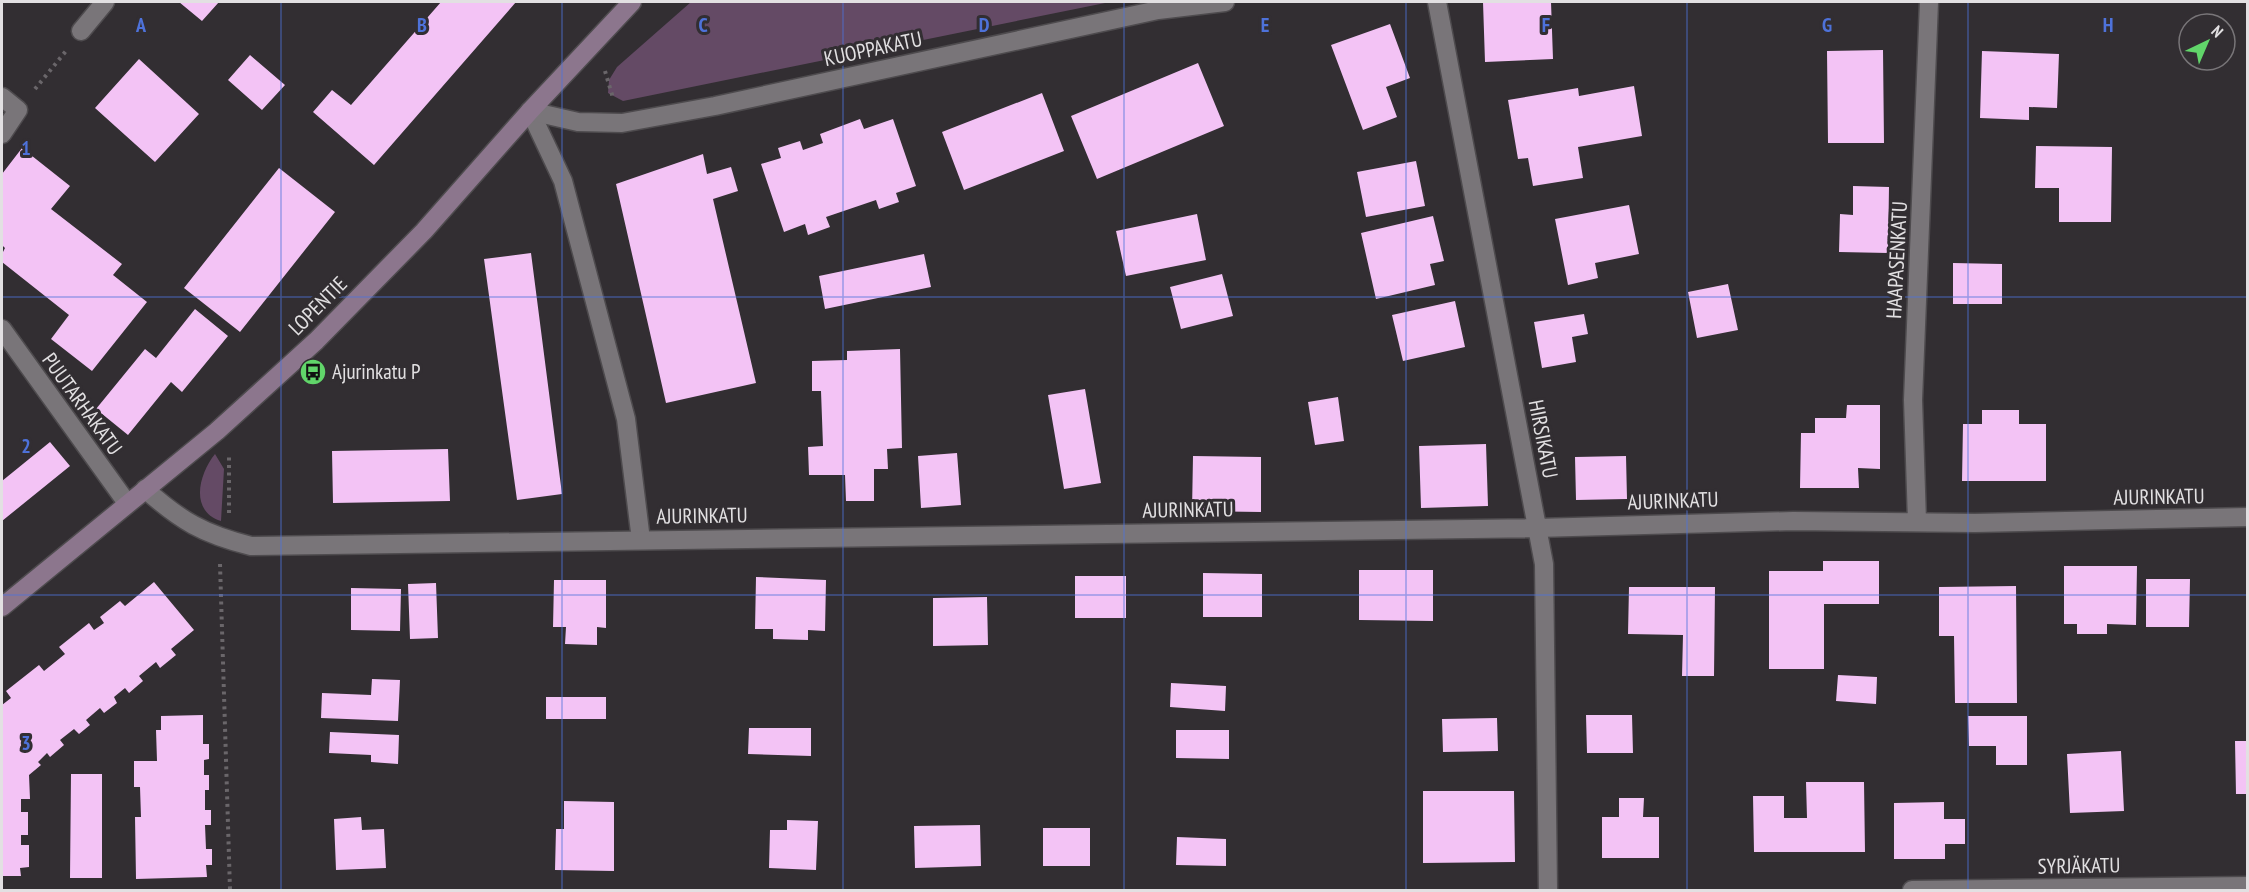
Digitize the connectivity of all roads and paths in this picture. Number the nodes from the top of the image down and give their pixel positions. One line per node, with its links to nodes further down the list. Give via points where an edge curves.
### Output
1 (105, 2): 6 (street)
2 (632, 2): 10 (street, LOPENTIE)
3 (1225, 2): 11 (street, KUOPPAKATU, via 1158,10)
4 (1437, 2): 19 (street, HIRSIKATU)
5 (1929, 2): 18 (street, HAAPASENKATU, via 1913,400)
6 (81, 31): 9 (path)
7 (606, 62): 11 (path, via 605,74)
8 (2, 97): 9 (street)
9 (18, 110): 12 (street)
10 (530, 111): 11 (street, KUOPPAKATU, via 578,122); 15 (street, LOPENTIE, via 424,231 316,341 217,431); 21 (street, via 563,181 626,419)
11 (622, 123)
12 (2, 134)
13 (2, 329): 16 (street, PUUTARHAKATU)
14 (228, 444): 20 (path, via 229,524)
15 (145, 489): 16 (street, LOPENTIE); 20 (street, AJURINKATU, via 187,523)
16 (127, 503): 22 (street, LOPENTIE)
17 (2247, 517): 18 (street, AJURINKATU)
18 (1917, 521): 19 (street, AJURINKATU)
19 (1537, 528): 21 (street, AJURINKATU); 25 (street, HIRSIKATU, via 1544,564)
20 (224, 539): 21 (street, AJURINKATU, via 251,546); 24 (path, via 220,563)
21 (641, 540)
22 (2, 607)
23 (2247, 886): 26 (street, SYRJÄKATU)
24 (230, 891)
25 (1548, 891)
26 (1912, 891)

